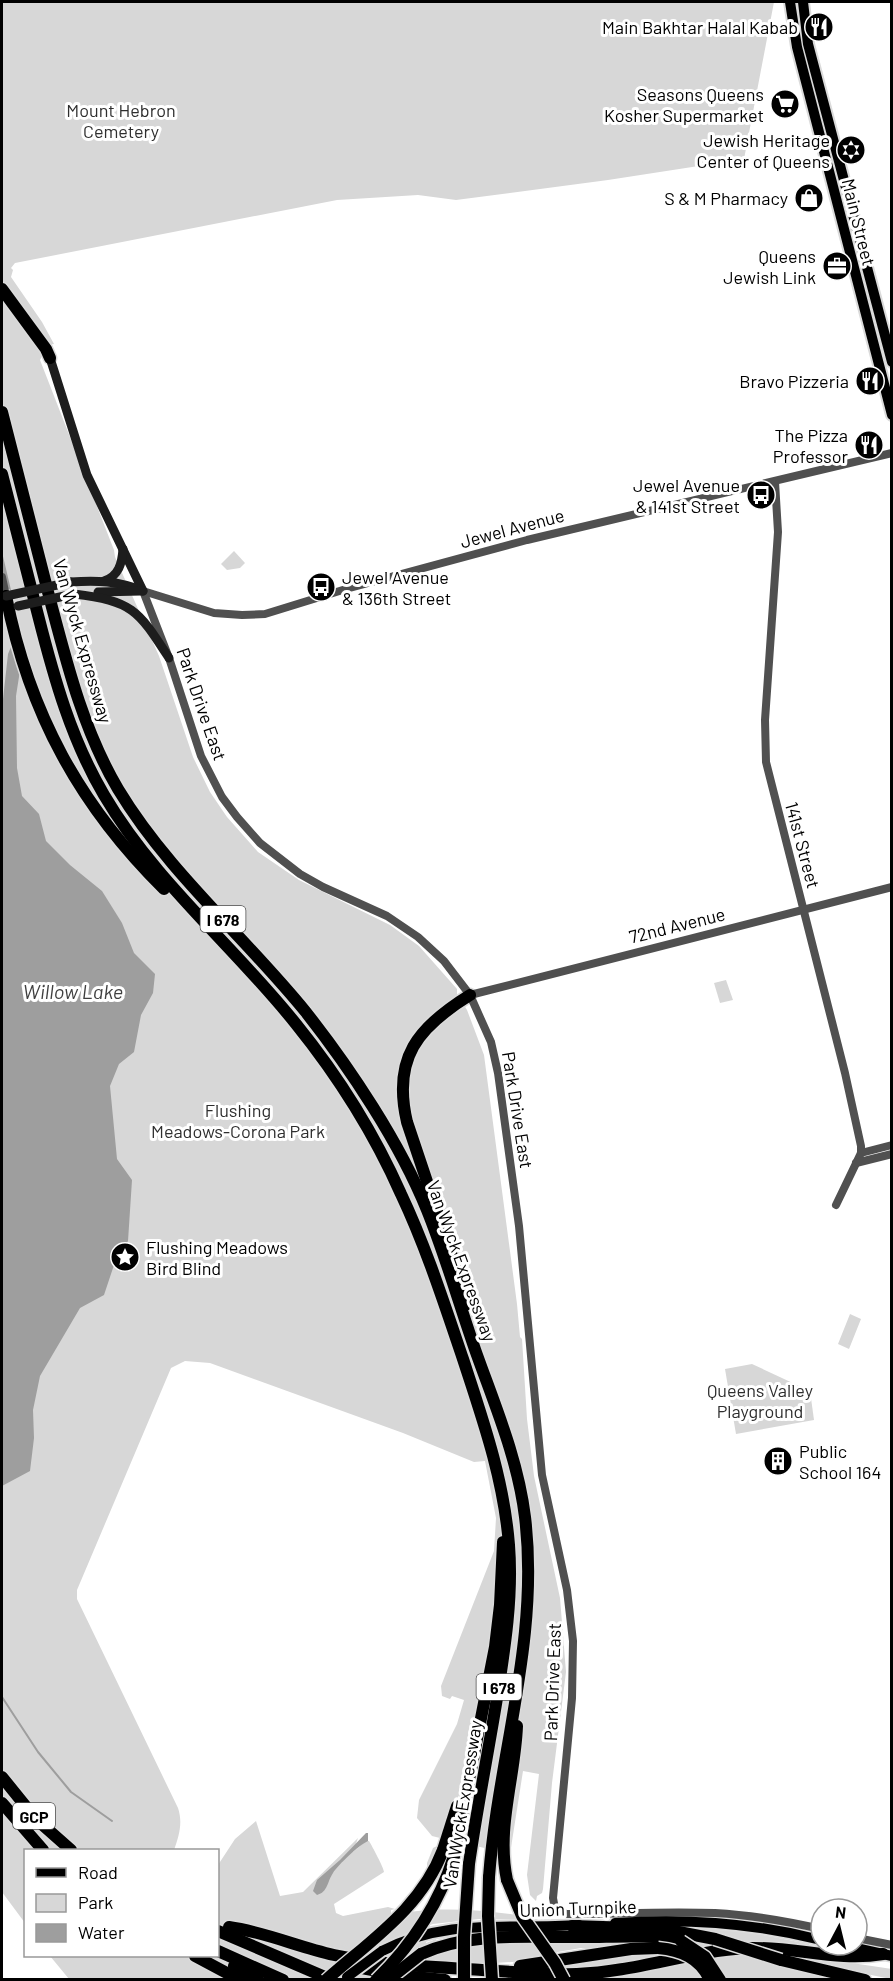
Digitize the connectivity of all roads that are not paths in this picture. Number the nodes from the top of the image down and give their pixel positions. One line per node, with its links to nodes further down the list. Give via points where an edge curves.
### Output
1 (790, 2): 7 (main road, Main Street, via 797,47)
2 (803, 2): 5 (main road, Main Street, via 808,44)
3 (2, 289): 4 (highway)
4 (50, 358): 11 (main road, Park Drive East, via 87,475)
5 (891, 362)
6 (2, 412): 27 (highway, Van Wyck Expressway / I 678, via 72,680 108,769 154,841 302,1008 370,1104 402,1157 426,1209)
7 (891, 415)
8 (891, 453): 10 (street, Jewel Avenue)
9 (2, 475): 20 (highway, Van Wyck Expressway / I 678, via 57,684 85,758 136,843)
10 (775, 482): 14 (street, Jewel Avenue, via 527,540 265,614 214,613); 19 (street, 141st Street, via 778,532 765,720 766,762)
11 (123, 549): 13 (main road, via 118,571 111,579); 14 (main road, Park Drive East)
12 (2, 577): 16 (street)
13 (102, 581): 14 (main road, Jewel Avenue); 16 (main road, Jewel Avenue, bridge, via 71,582)
14 (143, 591): 15 (main road, Jewel Avenue); 17 (street, Park Drive East)
15 (74, 594): 16 (main road, Jewel Avenue, bridge); 17 (main road, via 108,598 129,608 146,624)
16 (4, 603): 20 (highway, via 29,684 53,741 74,777 124,846 167,891)
17 (169, 658): 21 (street, Park Drive East, via 209,774 247,829 300,874 405,927 444,961)
18 (891, 886): 19 (street, 72nd Avenue)
19 (803, 909): 21 (street, 72nd Avenue); 23 (street, 141st Street)
20 (207, 924): 28 (highway, Van Wyck Expressway / I 678, via 303,1032 381,1153 437,1284 489,1439)
21 (470, 995): 27 (highway, via 439,1015 416,1041 405,1069 403,1104 485,1356); 37 (street, Park Drive East, via 491,1042 498,1073 526,1291 542,1475 557,1536 573,1641 572,1698 553,1898 555,1909)
22 (891, 1145): 23 (street)
23 (861, 1153): 25 (street)
24 (891, 1154): 25 (street)
25 (856, 1163): 26 (street)
26 (836, 1205)
27 (495, 1403): 29 (highway, Van Wyck Expressway / I 678, via 516,1470 527,1537 528,1606)
28 (505, 1508): 36 (highway, via 496,1639 471,1765); 60 (highway, Van Wyck Expressway / I 678, bridge, via 511,1573 507,1630 469,1864)
29 (519, 1683): 61 (highway, Van Wyck Expressway / I 678, bridge, via 495,1817 489,1877); 62 (highway, bridge, via 516,1748 502,1837 504,1863 522,1916)
30 (2, 1777): 35 (highway, GCP, via 36,1819)
31 (2, 1803): 34 (highway, GCP)
32 (2, 1815): 33 (highway)
33 (30, 1849)
34 (41, 1849)
35 (69, 1849)
36 (448, 1853): 44 (highway, bridge, via 437,1899); 54 (highway, bridge, via 408,1908)
37 (561, 1913): 40 (street, Union Turnpike, via 729,1914)
38 (572, 1926): 41 (main road, Union Turnpike, via 708,1922); 50 (main road, Union Turnpike, bridge, via 453,1928 382,1951); 65 (highway, bridge, via 663,1929 715,1939)
39 (221, 1927): 49 (highway, via 250,1930 359,1960); 55 (highway); 59 (highway, via 333,1962)
40 (809, 1927)
41 (809, 1938)
42 (869, 1943): 45 (street)
43 (869, 1948): 45 (main road)
44 (405, 1949): 56 (highway, bridge); 57 (highway, bridge)
45 (888, 1950): 49 (highway, via 851,1957 750,1948 590,1973)
46 (219, 1951): 53 (highway)
47 (197, 1957): 51 (highway)
48 (217, 1957): 52 (highway)
49 (477, 1970): 63 (highway, bridge, via 658,1948 692,1958)
50 (345, 1979)
51 (240, 1980)
52 (258, 1980)
53 (283, 1980)
54 (326, 1980)
55 (332, 1980)
56 (368, 1980)
57 (376, 1980)
58 (388, 1980): 64 (highway, bridge, via 421,1954 449,1943 477,1939 643,1937 681,1941 696,1948)
59 (445, 1980)
60 (464, 1980)
61 (492, 1980)
62 (564, 1980)
63 (710, 1980)
64 (720, 1980)
65 (865, 1980)

